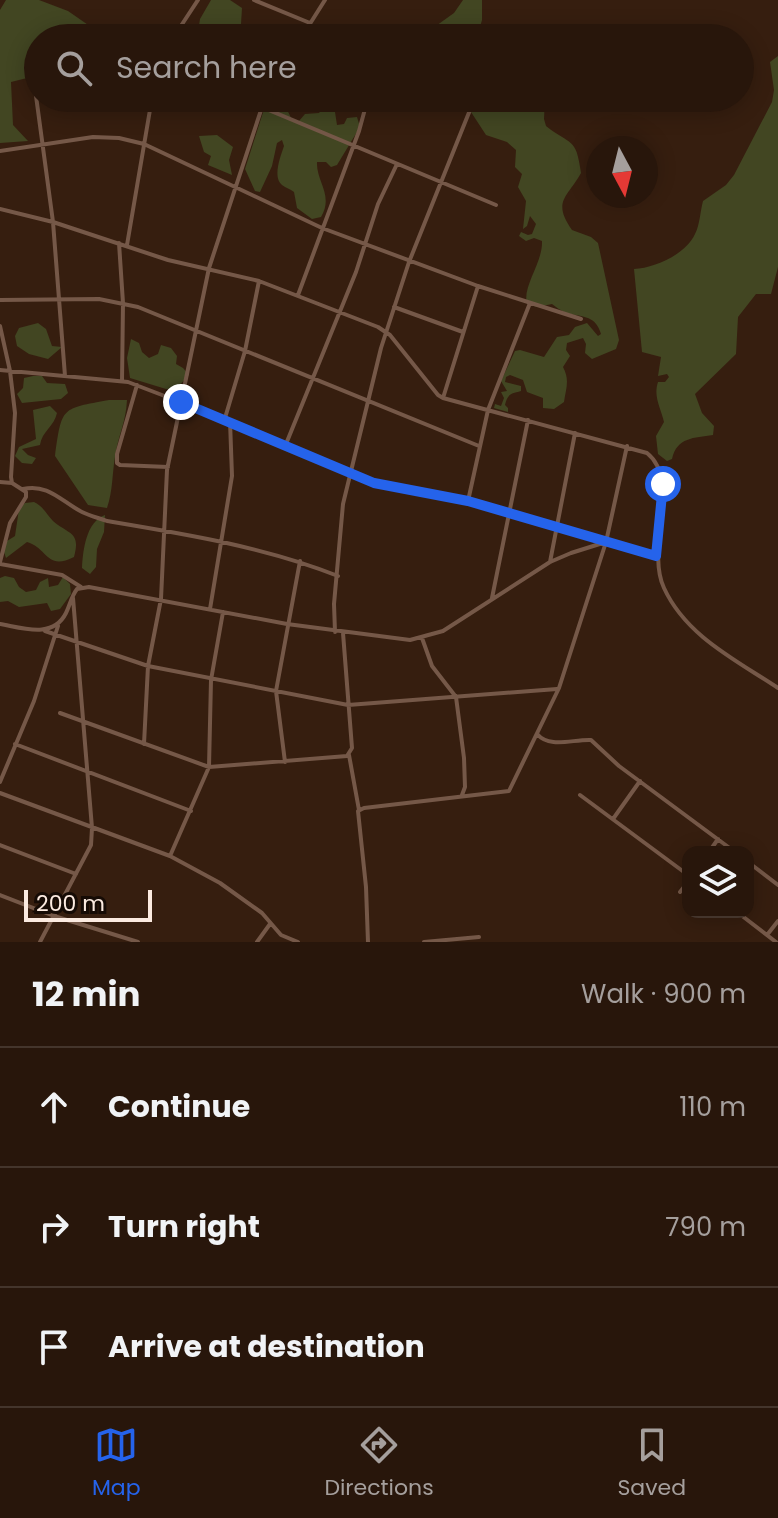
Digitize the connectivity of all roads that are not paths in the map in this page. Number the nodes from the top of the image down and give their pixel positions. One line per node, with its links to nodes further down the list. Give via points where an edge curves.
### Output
1 (198, 0): 5 (street)
2 (254, 0): 4 (street)
3 (325, 0): 4 (street)
4 (310, 23)
5 (182, 24)
6 (38, 112): 14 (street)
7 (150, 112): 12 (street)
8 (259, 112): 18 (street)
9 (273, 112): 13 (street)
10 (364, 112): 13 (street)
11 (469, 112): 17 (street)
12 (144, 144): 14 (street, via 93,137); 18 (street); 25 (street)
13 (354, 145): 16 (street); 22 (street)
14 (43, 146): 15 (street); 21 (street)
15 (0, 151)
16 (397, 164): 17 (street); 24 (street)
17 (441, 182): 19 (street); 26 (street)
18 (235, 186): 22 (street); 27 (street)
19 (496, 205)
20 (0, 209): 21 (street)
21 (53, 222): 23 (street); 31 (street)
22 (322, 228): 24 (street); 30 (street)
23 (119, 243): 25 (street); 33 (street)
24 (365, 245): 26 (street); 36 (street)
25 (126, 246): 27 (street)
26 (409, 262): 29 (street); 35 (street)
27 (209, 268): 28 (street); 39 (street)
28 (259, 281): 30 (street); 42 (street)
29 (478, 286): 34 (street); 41 (street)
30 (298, 295): 36 (street)
31 (60, 299): 32 (street); 33 (street); 45 (street)
32 (0, 300)
33 (123, 303): 39 (street); 47 (street)
34 (530, 303): 37 (street); 52 (street)
35 (394, 307): 40 (street); 41 (street)
36 (340, 311): 40 (street); 46 (street)
37 (581, 319)
38 (0, 326): 44 (street)
39 (194, 329): 42 (street); 51 (street)
40 (386, 331): 49 (street); 50 (street)
41 (464, 332): 49 (street)
42 (245, 351): 46 (street); 53 (street)
43 (0, 370): 44 (street)
44 (10, 371): 45 (street); 62 (street, via 15,413)
45 (65, 376): 47 (street)
46 (312, 378): 50 (street); 56 (street)
47 (122, 381): 48 (street)
48 (137, 385): 51 (street); 59 (street, via 117,463)
49 (443, 398): 52 (street)
50 (368, 401): 57 (street); 60 (street)
51 (181, 402): 53 (street); 59 (street)
52 (488, 410): 54 (street); 57 (street)
53 (228, 420): 56 (street); 69 (street, via 232,476)
54 (528, 420): 55 (street); 65 (street)
55 (575, 433): 58 (street); 66 (street)
56 (286, 445): 60 (street)
57 (479, 446): 64 (street)
58 (627, 446): 68 (street); 70 (street, via 647,453 661,469)
59 (168, 467): 67 (street)
60 (350, 474): 64 (street); 74 (street)
61 (0, 482): 62 (street)
62 (12, 483): 63 (street)
63 (23, 489): 67 (street, via 46,489 84,514 107,521); 73 (street, via 26,497 10,523)
64 (468, 501): 65 (street)
65 (510, 513): 66 (street); 78 (street)
66 (557, 526): 68 (street); 72 (street)
67 (165, 531): 69 (street); 77 (street)
68 (606, 542): 70 (street); 72 (street); 92 (street)
69 (222, 544): 71 (street); 79 (street)
70 (656, 556): 93 (street, via 663,587 693,631)
71 (300, 561): 74 (street); 83 (street)
72 (550, 562): 78 (street)
73 (0, 563): 75 (street, via 62,575)
74 (338, 576): 85 (street)
75 (81, 587): 76 (street); 77 (street)
76 (72, 595): 81 (street); 89 (street)
77 (161, 599): 79 (street); 90 (street)
78 (492, 600): 88 (street)
79 (210, 609): 80 (street)
80 (223, 612): 83 (street); 91 (street)
81 (59, 623): 84 (street); 87 (street)
82 (0, 624): 84 (street)
83 (287, 624): 85 (street); 94 (street)
84 (42, 631): 87 (street)
85 (335, 632): 86 (street)
86 (343, 633): 88 (street); 96 (street)
87 (56, 635): 89 (street); 100 (street)
88 (422, 638): 95 (street, via 432,666)
89 (77, 642): 90 (street); 98 (street)
90 (148, 666): 91 (street); 101 (street)
91 (211, 680): 94 (street); 104 (street)
92 (559, 688): 95 (street); 99 (street)
93 (778, 688)
94 (276, 691): 96 (street); 103 (street)
95 (456, 697): 96 (street); 109 (street, via 464,758)
96 (348, 705): 102 (street)
97 (60, 713): 98 (street)
98 (85, 722): 101 (street); 105 (street)
99 (537, 734): 106 (street, via 550,743 591,740); 109 (street, via 509,791)
100 (15, 744): 105 (street); 107 (street)
101 (144, 744): 104 (street)
102 (349, 755): 103 (street); 111 (street)
103 (285, 762): 104 (street)
104 (209, 767): 112 (street)
105 (88, 773): 112 (street); 114 (street)
106 (640, 781): 113 (street); 115 (street)
107 (0, 782)
108 (0, 793): 114 (street)
109 (462, 795): 111 (street)
110 (580, 795): 113 (street)
111 (359, 810): 137 (street)
112 (191, 811): 119 (street)
113 (613, 819): 121 (street)
114 (92, 828): 119 (street); 122 (street, via 91,845)
115 (718, 839): 117 (street); 118 (street)
116 (0, 845): 122 (street)
117 (713, 846)
118 (727, 846)
119 (170, 856): 130 (street, via 220,883)
120 (754, 867): 123 (street)
121 (682, 871)
122 (77, 874): 127 (street)
123 (778, 885)
124 (682, 890): 125 (street)
125 (680, 892)
126 (0, 895): 127 (street)
127 (54, 916): 133 (street); 134 (street)
128 (745, 918): 131 (street)
129 (778, 921): 131 (street)
130 (270, 924): 135 (street); 136 (street)
131 (767, 935): 139 (street)
132 (479, 937): 138 (street)
133 (40, 942)
134 (138, 942)
135 (257, 942)
136 (298, 942)
137 (368, 942)
138 (424, 942)
139 (776, 942)

